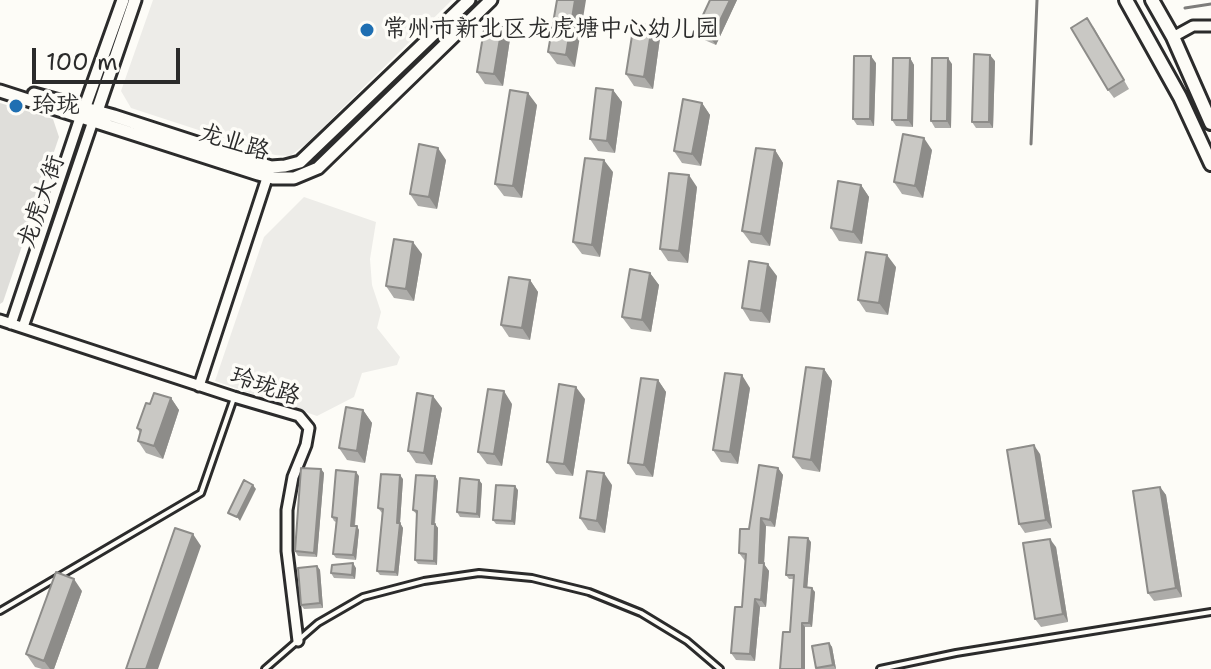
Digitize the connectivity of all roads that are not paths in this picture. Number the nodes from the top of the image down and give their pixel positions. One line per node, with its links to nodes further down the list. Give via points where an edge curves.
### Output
1 (123, 0): 11 (street, 龙虎大街)
2 (135, 0): 11 (street, 龙虎大街)
3 (469, 0): 14 (street, 龙业路, via 300,162)
4 (491, 0): 14 (street, 龙业路, via 318,168 294,178)
5 (1126, 0): 13 (main road)
6 (1152, 0): 8 (main road)
7 (1211, 26): 8 (street, via 1193,26)
8 (1173, 37): 12 (main road)
9 (0, 83): 11 (street, 龙业路)
10 (0, 91): 11 (street, 龙业路)
11 (89, 115): 14 (street, 龙业路); 16 (street, 龙虎大街); 17 (street, 龙虎大街)
12 (1211, 123)
13 (1211, 164)
14 (270, 172): 18 (street)
15 (0, 320): 16 (street, 玲珑路)
16 (11, 324): 17 (street, 玲珑路)
17 (23, 327): 18 (street, 玲珑路)
18 (199, 386): 19 (street, 玲珑路)
19 (234, 397): 20 (lane, via 201,493); 22 (street, 玲珑路, via 299,416 309,428 287,510)
20 (0, 611)
21 (1211, 612): 25 (lane)
22 (298, 641): 23 (lane); 24 (lane, via 363,597 479,573 532,578 589,592 641,613)
23 (265, 669)
24 (720, 669)
25 (880, 669)

